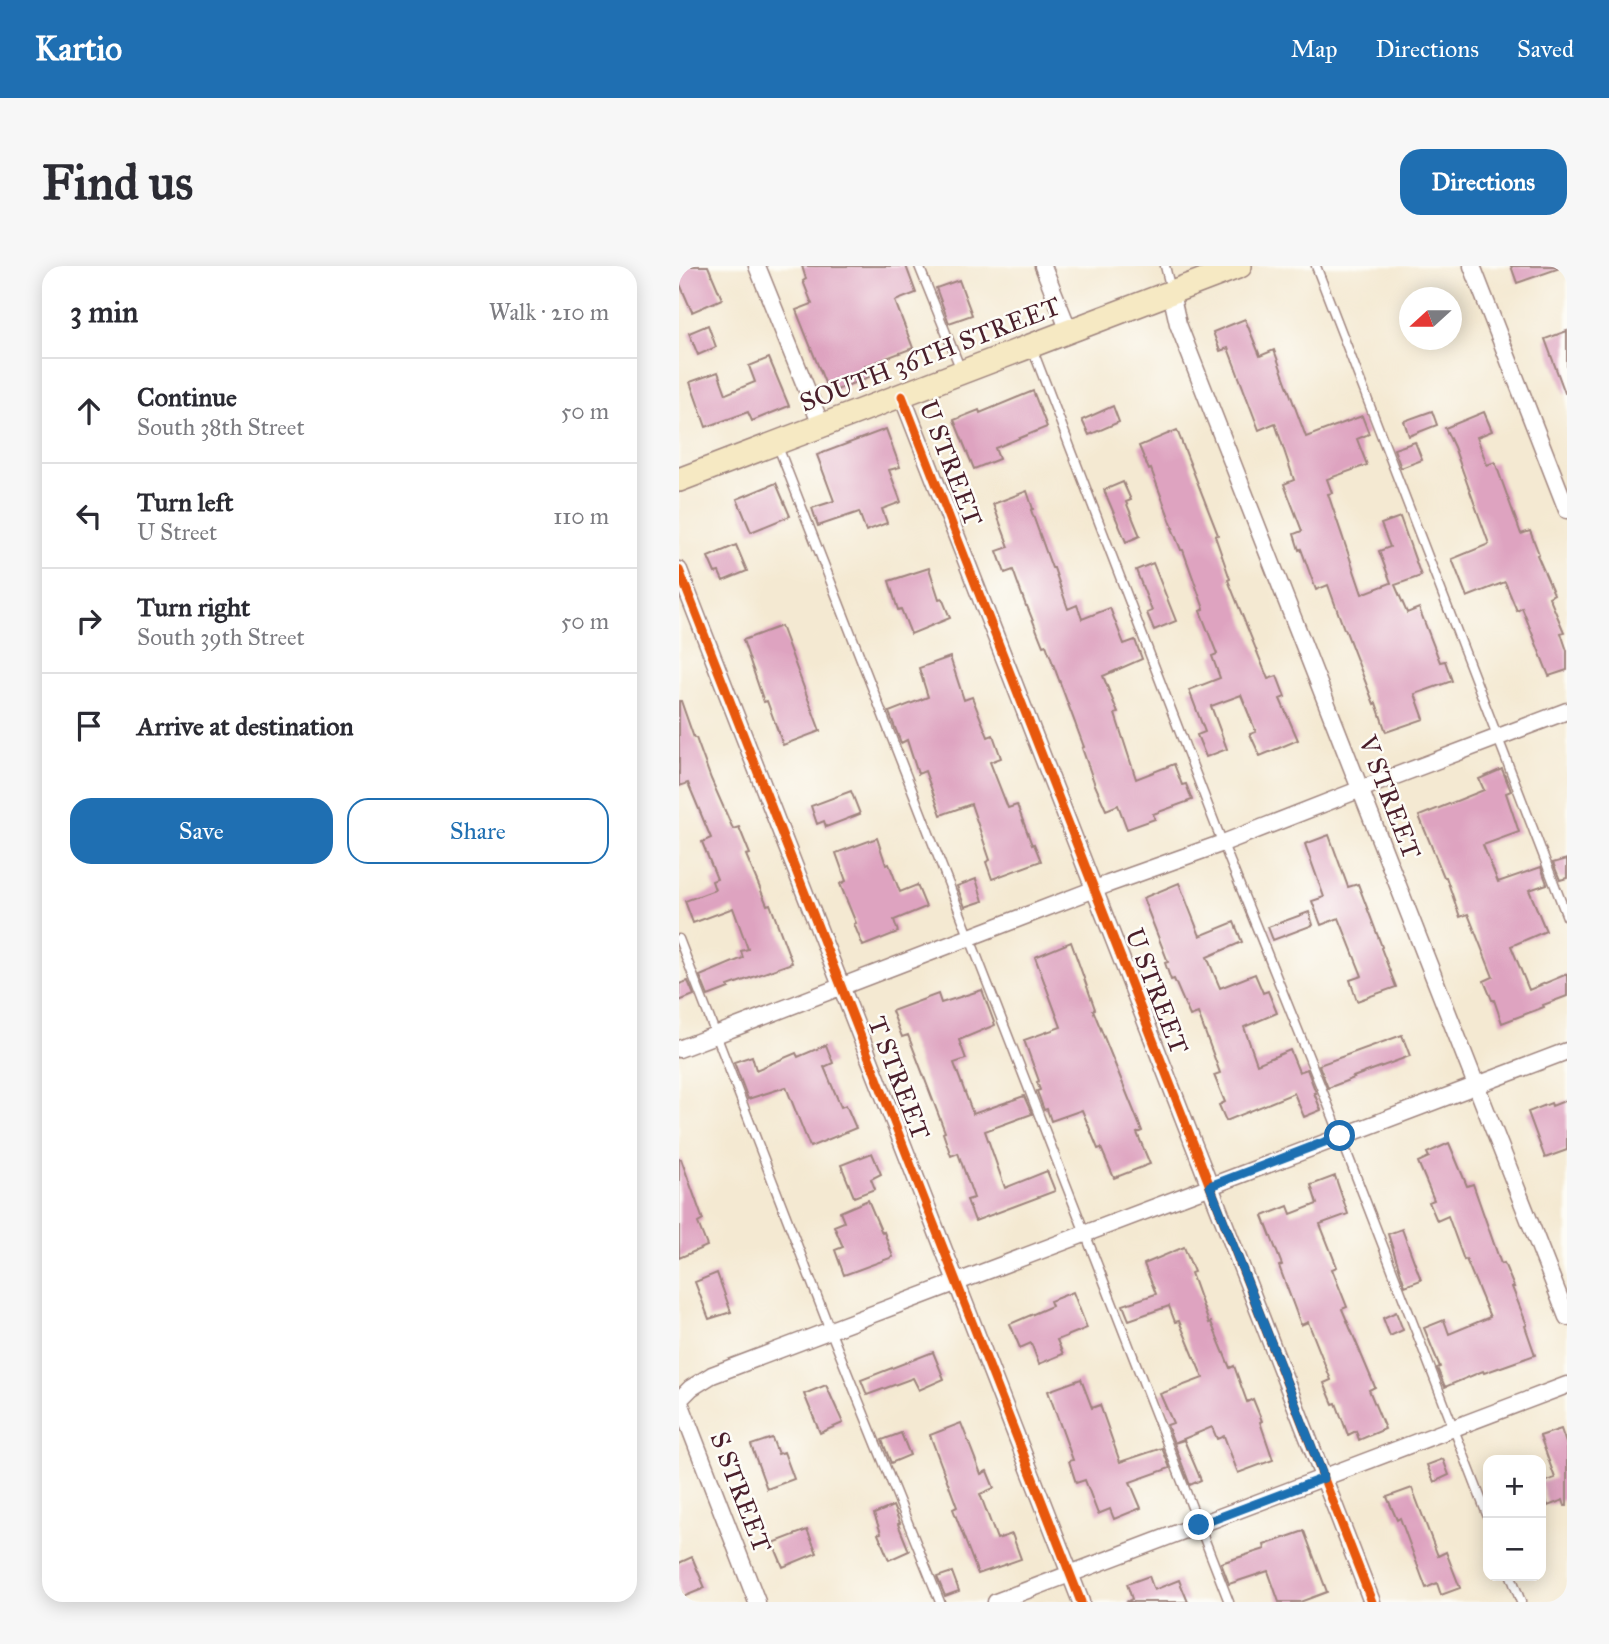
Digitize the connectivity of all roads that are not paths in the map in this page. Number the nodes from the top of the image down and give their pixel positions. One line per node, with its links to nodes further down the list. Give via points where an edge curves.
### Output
1 (757, 266): 13 (street)
2 (919, 266): 11 (lane)
3 (1043, 266): 9 (street)
4 (1165, 266): 8 (lane)
5 (1240, 266): 8 (main road, SOUTH 36TH STREET)
6 (1316, 266): 19 (lane)
7 (1472, 266): 16 (street)
8 (1171, 293): 9 (main road, SOUTH 36TH STREET); 20 (street, V STREET, via 1178,324)
9 (1069, 331): 10 (main road, SOUTH 36TH STREET)
10 (1031, 346): 11 (main road, SOUTH 36TH STREET); 21 (lane)
11 (962, 372): 12 (main road, SOUTH 36TH STREET)
12 (902, 396): 13 (main road, SOUTH 36TH STREET); 22 (street, U STREET)
13 (821, 425): 14 (main road, SOUTH 36TH STREET)
14 (776, 442): 15 (main road, SOUTH 36TH STREET); 24 (lane)
15 (679, 480)
16 (1567, 510)
17 (679, 570): 26 (street, T STREET)
18 (1567, 711): 19 (street)
19 (1497, 737): 20 (street); 23 (lane)
20 (1361, 789): 21 (street); 30 (street, V STREET)
21 (1223, 843): 22 (street); 31 (lane)
22 (1094, 890): 24 (street); 32 (street, U STREET)
23 (1567, 917)
24 (969, 937): 26 (street); 33 (lane)
25 (679, 939): 27 (lane)
26 (841, 986): 27 (street); 34 (street, T STREET)
27 (715, 1035): 28 (street); 36 (lane)
28 (679, 1049)
29 (1567, 1051): 30 (street)
30 (1476, 1084): 31 (street); 35 (street, V STREET)
31 (1340, 1136): 32 (street); 39 (lane)
32 (1210, 1186): 33 (street); 40 (street, U STREET)
33 (1084, 1234): 34 (street); 42 (lane)
34 (956, 1282): 36 (street); 43 (street, T STREET)
35 (1567, 1317)
36 (830, 1331): 38 (street, via 712,1375); 46 (lane)
37 (1567, 1385): 39 (street)
38 (679, 1400): 45 (street, S STREET)
39 (1454, 1428): 40 (street); 41 (lane)
40 (1324, 1478): 42 (street); 50 (street, U STREET)
41 (1483, 1504)
42 (1199, 1525): 43 (street); 49 (lane)
43 (1070, 1574): 47 (street); 48 (street, T STREET)
44 (1513, 1581): 51 (lane)
45 (757, 1602)
46 (940, 1602)
47 (996, 1602)
48 (1081, 1602)
49 (1229, 1602)
50 (1372, 1602)
51 (1521, 1602)

